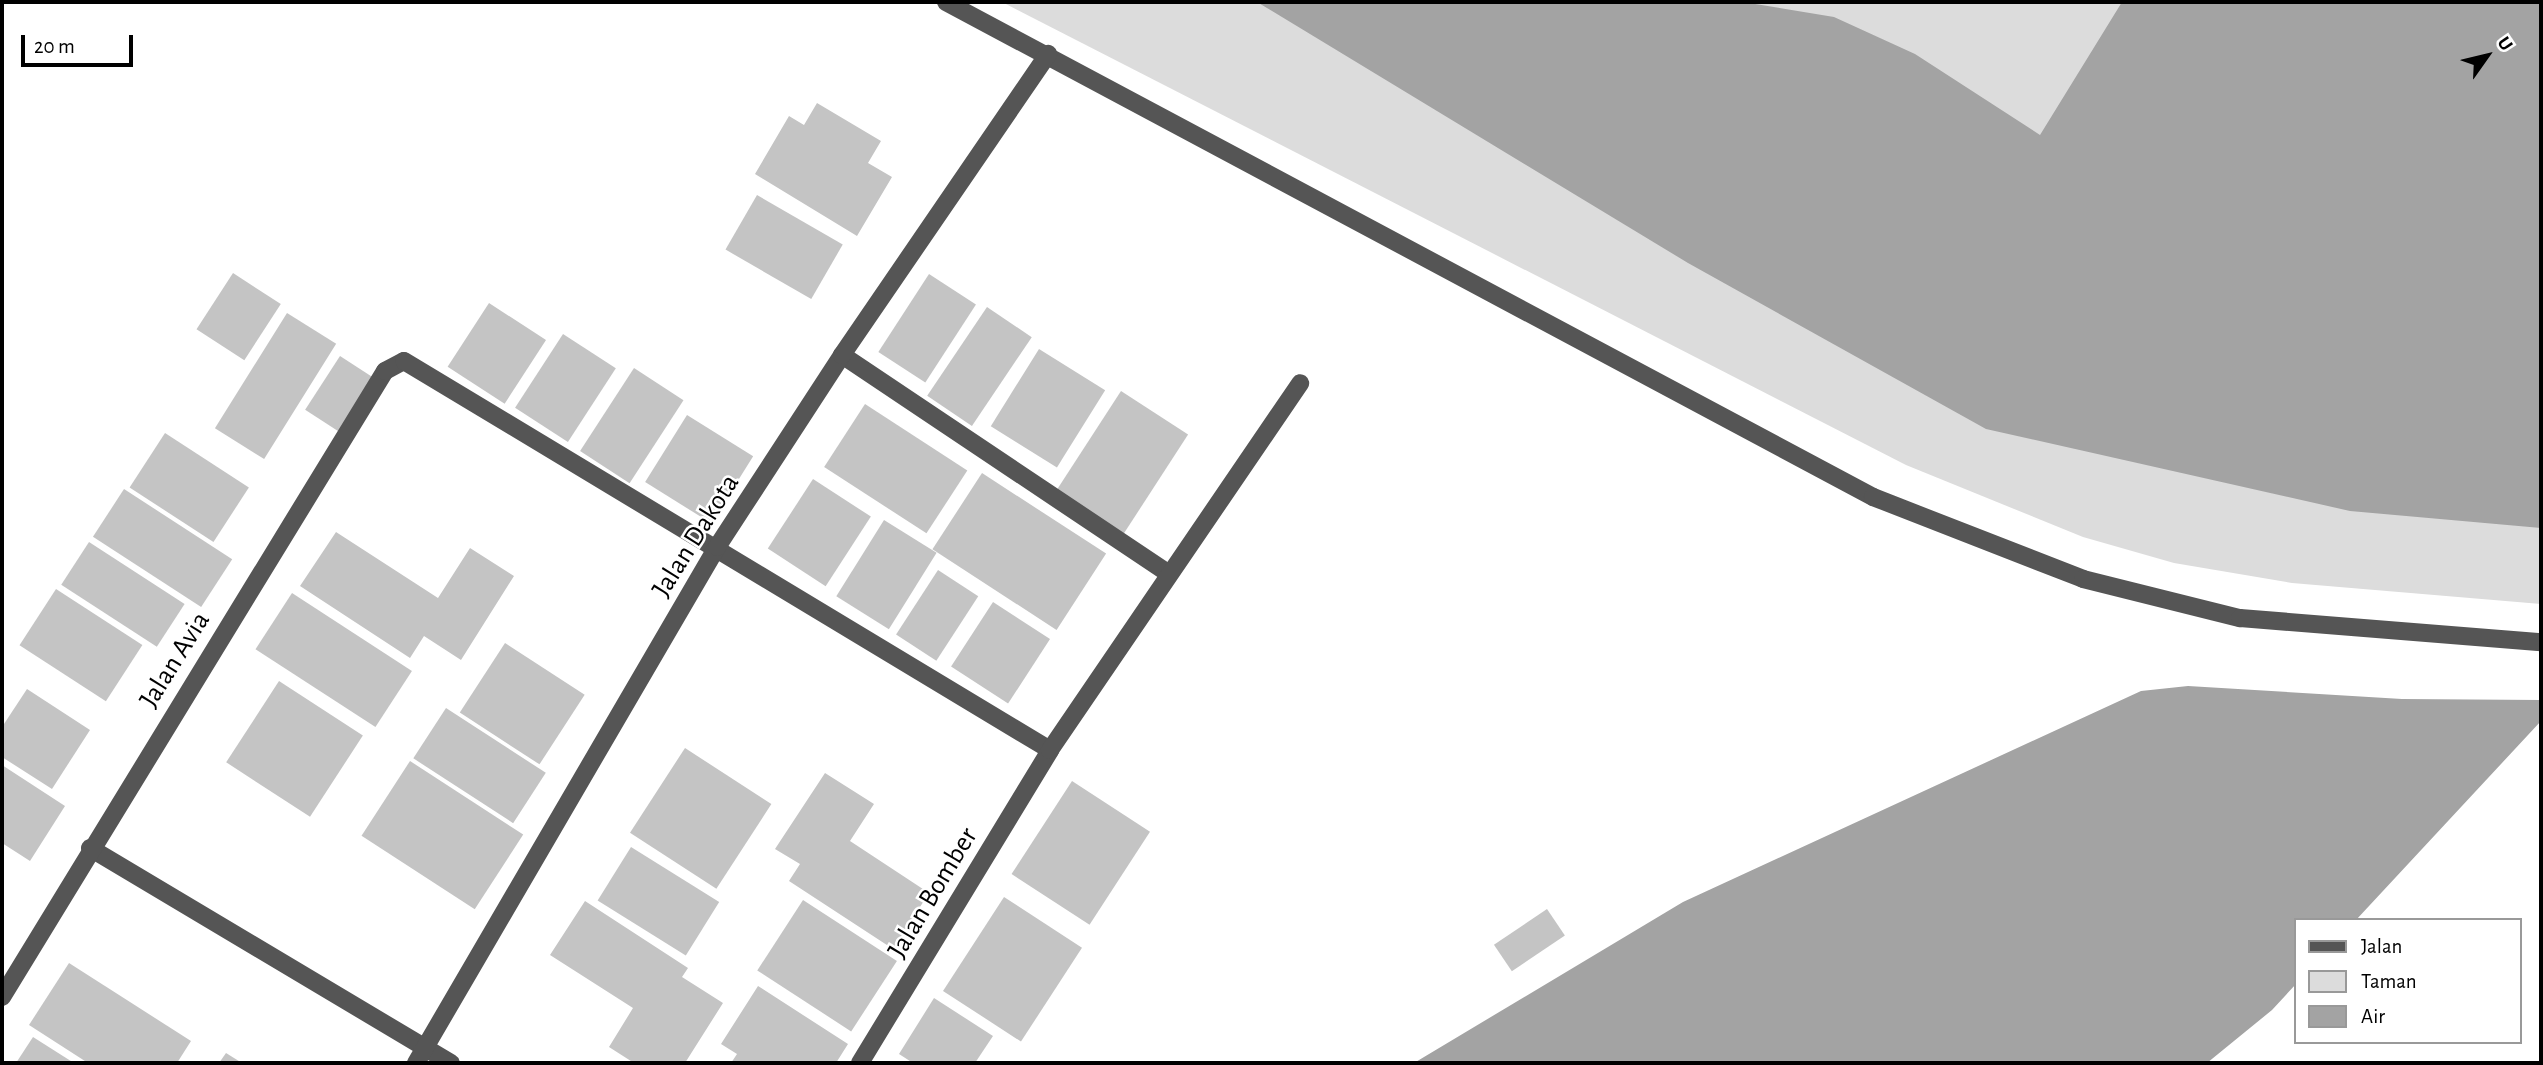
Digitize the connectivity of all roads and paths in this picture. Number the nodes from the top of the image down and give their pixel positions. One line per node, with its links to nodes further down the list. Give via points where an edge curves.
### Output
1 (946, 2): 2 (lane)
2 (1048, 54): 3 (lane, Jalan Dakota); 7 (lane, via 1897,507 2082,579 2240,618)
3 (842, 355): 5 (lane, Jalan Dakota); 6 (lane)
4 (1300, 383): 6 (lane, Jalan Bomber)
5 (717, 547): 8 (lane); 9 (lane, Jalan Avia, via 404,361 385,370); 11 (lane, Jalan Dakota)
6 (1168, 573): 8 (lane, Jalan Bomber)
7 (2541, 642)
8 (1050, 750): 13 (lane, Jalan Bomber)
9 (90, 848): 10 (lane, Jalan Avia); 11 (lane)
10 (2, 997)
11 (421, 1056): 12 (lane)
12 (451, 1063)
13 (860, 1063)

